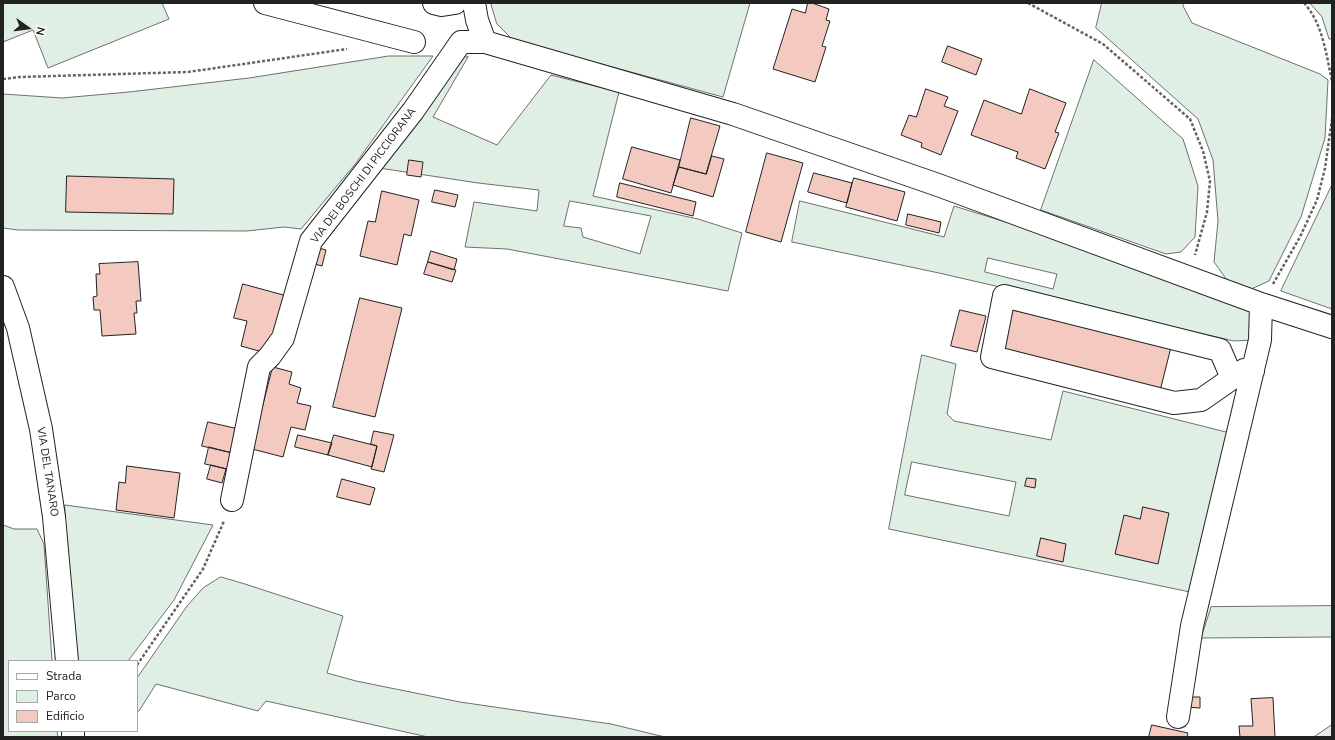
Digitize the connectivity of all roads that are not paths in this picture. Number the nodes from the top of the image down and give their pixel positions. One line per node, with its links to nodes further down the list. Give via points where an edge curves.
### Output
1 (265, 3): 5 (street)
2 (434, 3): 3 (street)
3 (455, 3)
4 (474, 3): 6 (street)
5 (414, 42)
6 (485, 42): 8 (street, via 733,114 938,185); 12 (street, VIA DEI BOSCHI DI PICCIORANA, via 461,42 413,111 311,241 283,338 259,367)
7 (3, 287): 13 (street, VIA DEL TANARO, via 18,328 41,429 54,517)
8 (1261, 304): 9 (street); 10 (street, via 1260,340)
9 (1332, 327)
10 (1253, 371): 11 (street, via 1244,370); 14 (street, via 1192,626)
11 (1232, 378): 11 (street, via 1201,400 1174,403 992,357 1004,296 1220,350)
12 (232, 500)
13 (67, 660)
14 (1178, 717)

